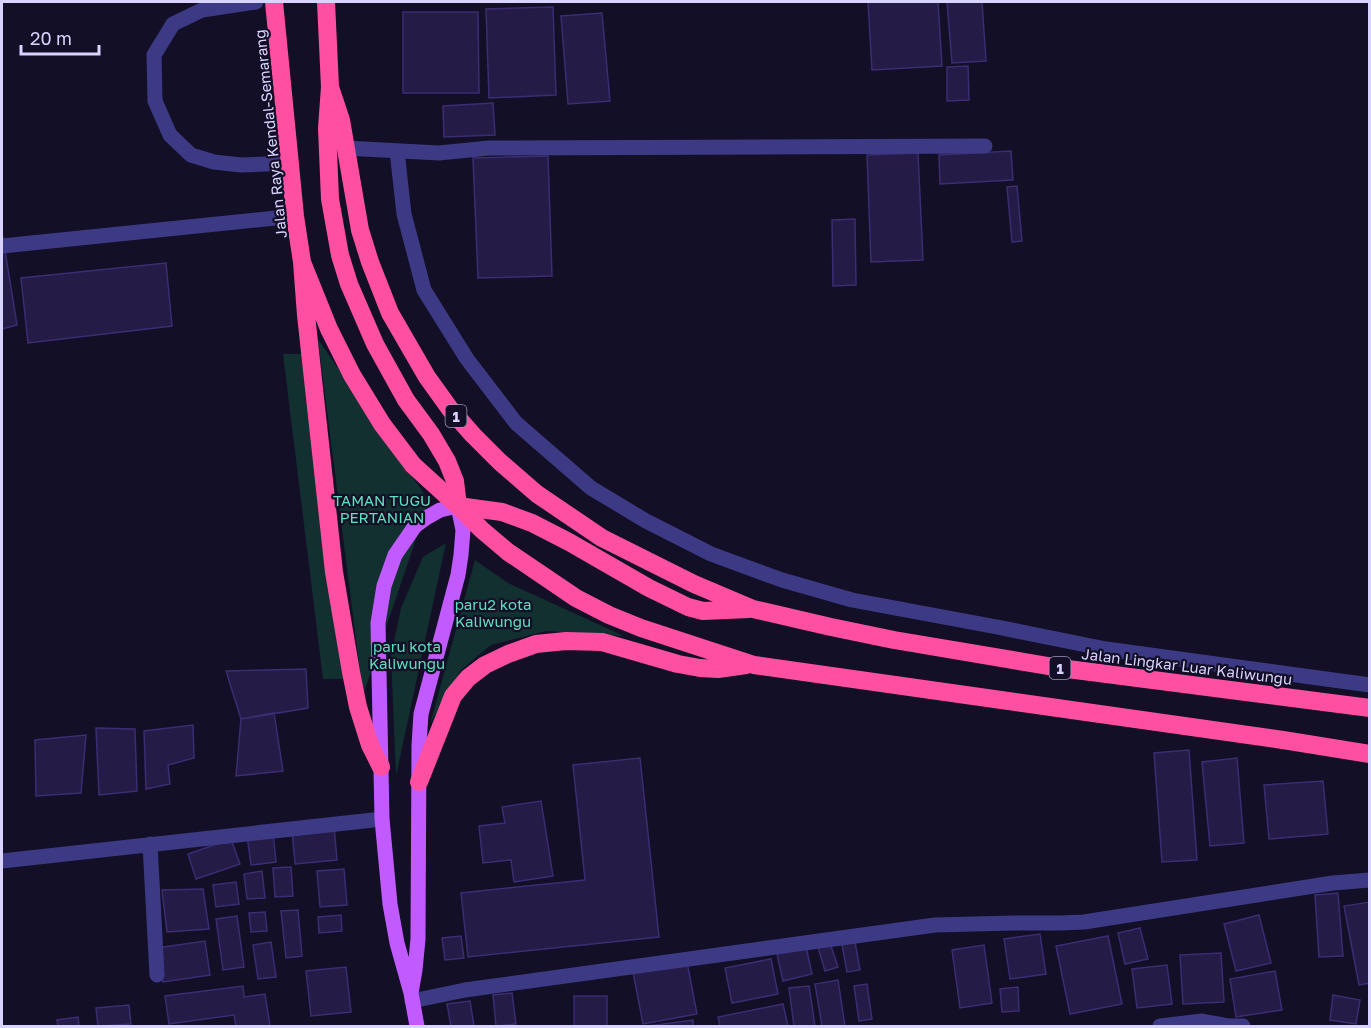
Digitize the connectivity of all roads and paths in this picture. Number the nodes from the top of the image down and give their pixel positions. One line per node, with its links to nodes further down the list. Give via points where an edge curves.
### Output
1 (256, 2): 8 (street, via 202,10 173,24 154,55 155,101 170,135 191,154 241,165)
2 (274, 2): 8 (highway, Jalan Raya Kendal-Semarang)
3 (326, 2): 4 (highway, 1)
4 (330, 87): 6 (highway, 1); 12 (highway, via 330,199 340,255 375,344 447,461 455,481)
5 (985, 146): 7 (street)
6 (345, 148): 7 (street); 13 (highway, 1, via 360,230 390,313 427,377 473,435 537,494 602,538)
7 (397, 151): 15 (street, via 404,214 424,290 467,359 516,423 591,488 646,521 711,554 852,600 1106,649)
8 (290, 163): 9 (highway, Jalan Raya Kendal-Semarang)
9 (295, 216): 10 (street); 11 (highway, Jalan Raya Kendal-Semarang)
10 (2, 246)
11 (302, 262): 12 (highway, via 329,329 382,424 413,465); 18 (highway, via 334,572 358,707)
12 (458, 506): 13 (highway, 1, via 502,512 532,523 688,607); 14 (highway, via 508,552 576,598 640,628); 18 (main road, 1, via 440,510 415,526 395,555 384,586 378,622); 19 (main road, 1, via 463,530 461,555 421,714)
13 (753, 609): 16 (highway, Jalan Lingkar Luar Kaliwungu / 1, via 894,640 1060,668)
14 (754, 665): 17 (highway); 19 (highway, via 700,668 603,642 566,641 526,647 485,665 453,696)
15 (1370, 685)
16 (1370, 708)
17 (1370, 754)
18 (381, 767): 20 (main road, 1)
19 (419, 782): 25 (main road, 1, via 418,939)
20 (382, 819): 21 (street); 25 (main road, 1, via 390,904)
21 (150, 844): 22 (street); 24 (street)
22 (2, 861)
23 (1370, 880): 25 (street, via 1084,922 935,925)
24 (157, 975)
25 (411, 997): 26 (main road, 1)
26 (417, 1026)
27 (1161, 1026): 28 (street, via 1202,1021)
28 (1242, 1026)

